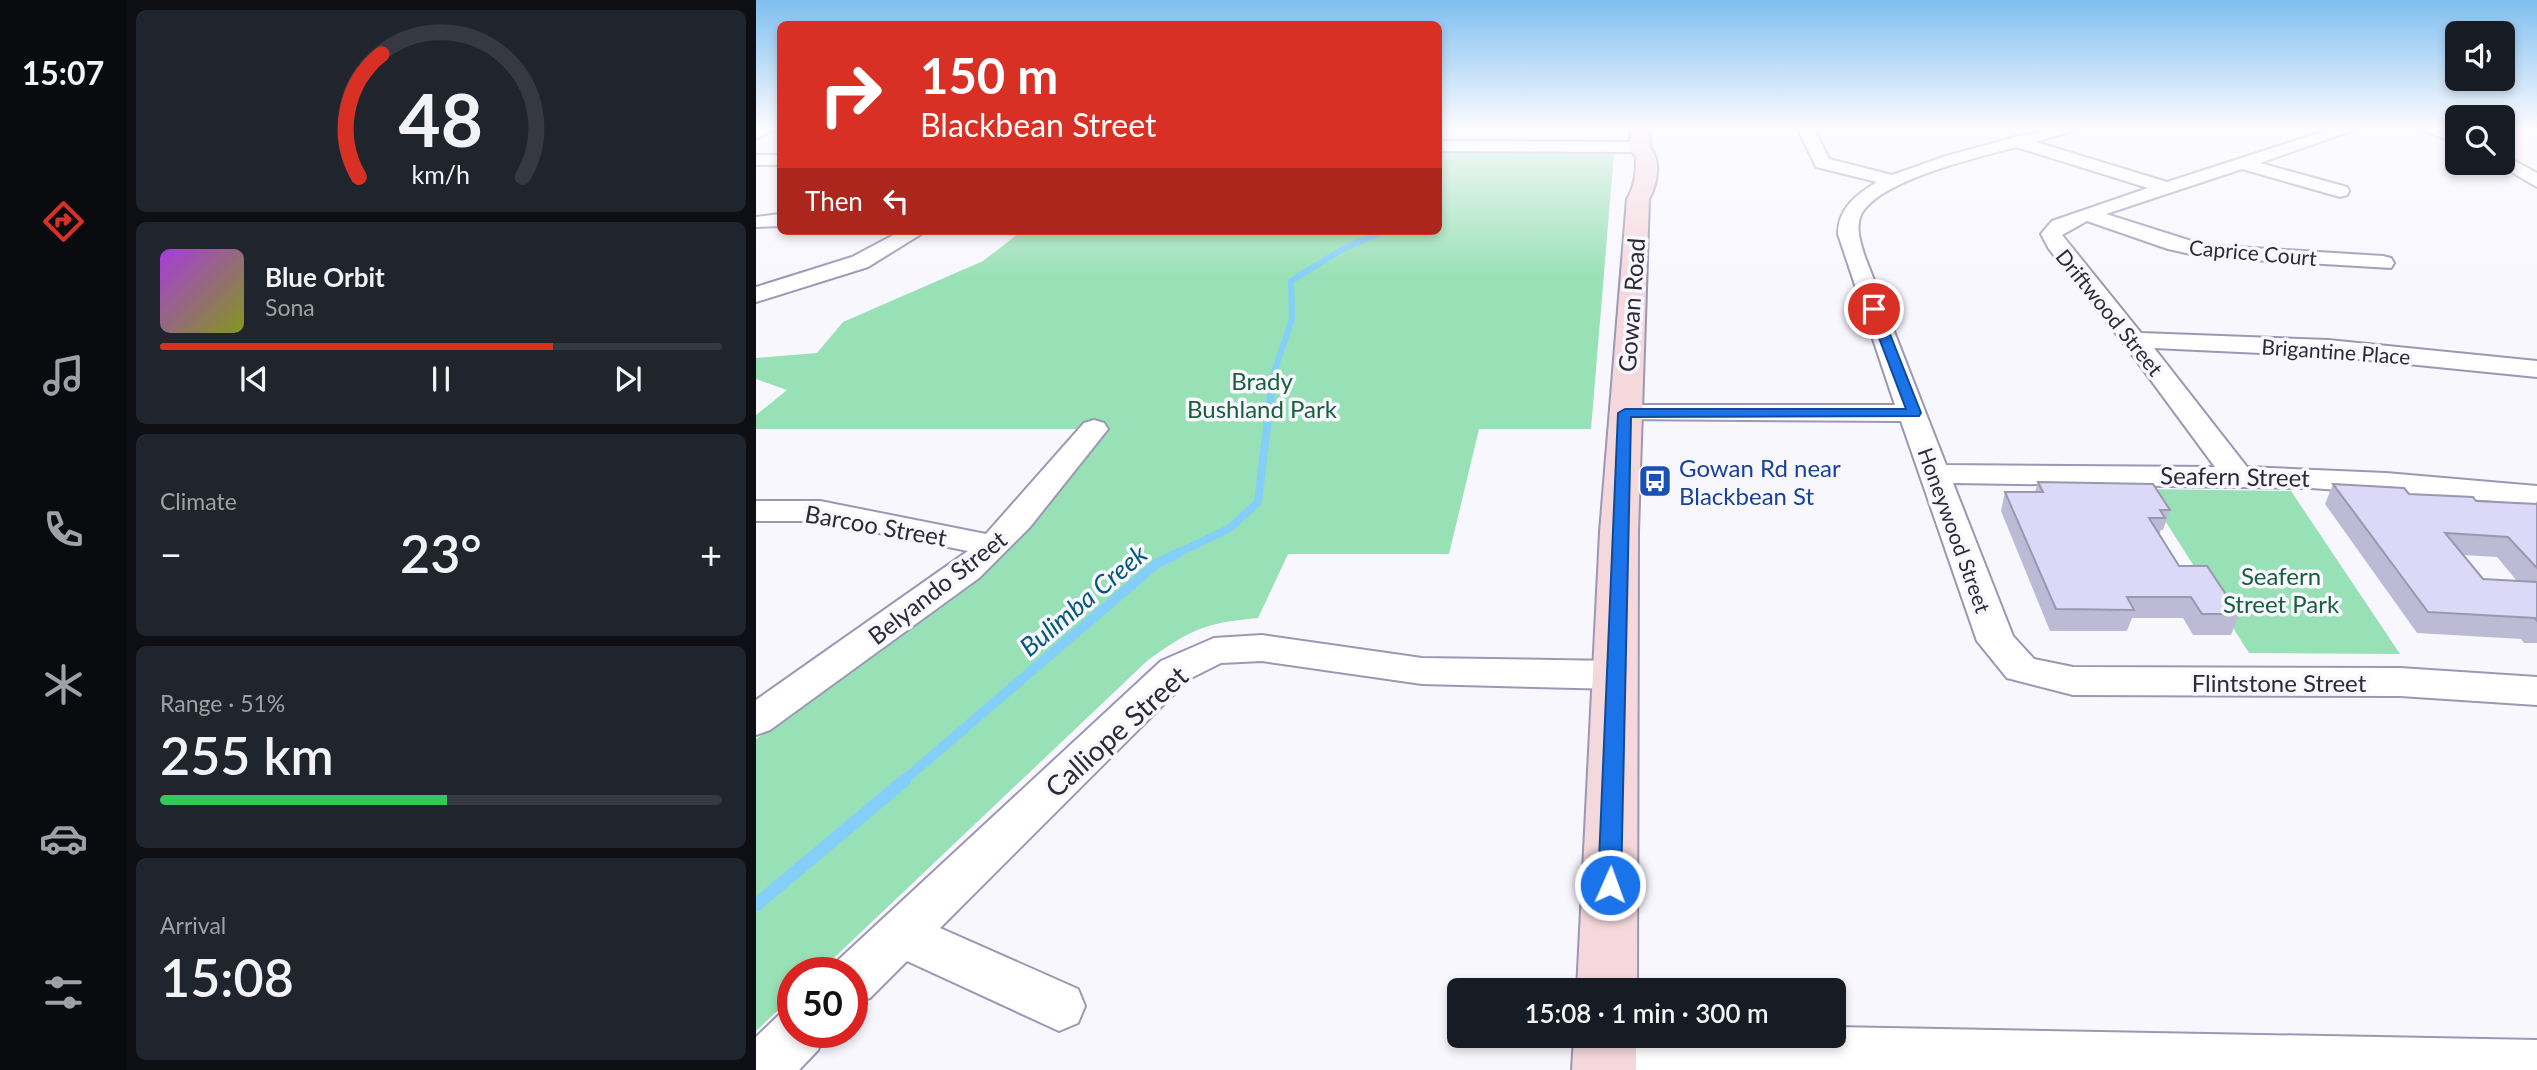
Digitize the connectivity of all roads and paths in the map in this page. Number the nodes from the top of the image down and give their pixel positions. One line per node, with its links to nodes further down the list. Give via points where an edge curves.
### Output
1 (1644, 179): 18 (main road, Gowan Road, via 1638,199)
2 (1886, 179): 7 (street)
3 (1894, 179): 7 (street, Honeywood Street)
4 (2139, 179): 8 (street)
5 (2196, 179): 8 (street, Driftwood Street)
6 (2296, 179): 9 (street)
7 (1890, 180): 19 (street, Honeywood Street, via 1860,201 1847,222 1847,233)
8 (2168, 188): 10 (street, Driftwood Street)
9 (2340, 191)
10 (2086, 214): 14 (street, Caprice Court, via 2204,251); 16 (street, Driftwood Street, via 2059,225 2051,234)
11 (777, 220): 12 (street)
12 (760, 222)
13 (909, 235): 15 (street, via 860,262)
14 (2383, 263)
15 (756, 295)
16 (2134, 340): 17 (street, Brigantine Place, via 2328,348); 22 (street, Driftwood Street)
17 (2537, 369)
18 (1625, 413): 19 (street); 27 (main road, Gowan Road)
19 (1914, 413): 21 (street, Honeywood Street)
20 (1094, 429): 25 (street, Belyando Street)
21 (1933, 474): 22 (street, Seafern Street); 26 (street, Honeywood Street, via 1996,641)
22 (2236, 474): 23 (street, Seafern Street, via 2381,480)
23 (2537, 495)
24 (756, 511): 25 (street, Barcoo Street, via 820,511)
25 (995, 546): 29 (street, Belyando Street)
26 (2021, 669): 28 (street, Flintstone Street, via 2073,681 2400,682)
27 (1616, 675): 30 (street, Calliope Street, via 1422,671 1262,648 1214,651 1175,670); 32 (main road, Gowan Road)
28 (2537, 691)
29 (756, 720)
30 (900, 934): 31 (street, Calliope Street); 33 (street)
31 (868, 965)
32 (1607, 978)
33 (1059, 1006)
34 (1846, 1044): 36 (street)
35 (783, 1048): 37 (street)
36 (2537, 1067)
37 (761, 1070)

